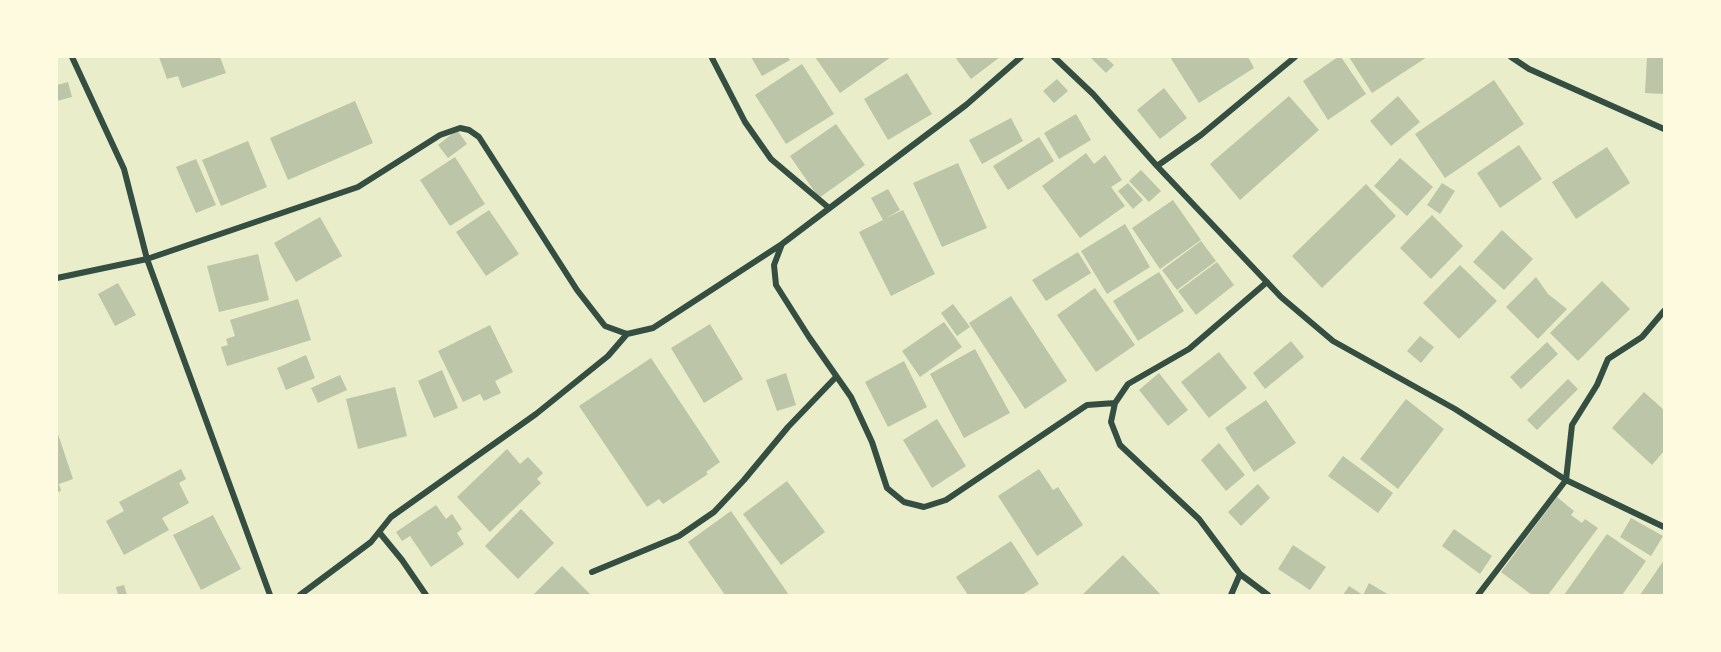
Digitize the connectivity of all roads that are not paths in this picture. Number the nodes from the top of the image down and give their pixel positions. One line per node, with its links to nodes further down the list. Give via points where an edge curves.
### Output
1 (72, 57): 11 (street, via 124,169)
2 (712, 57): 9 (street, via 746,122 771,159)
3 (1021, 57): 9 (street, via 966,105)
4 (1054, 57): 8 (street)
5 (1295, 57): 8 (street)
6 (1511, 57): 7 (street, via 1529,69)
7 (1664, 129)
8 (1157, 166): 13 (street)
9 (829, 208): 10 (street)
10 (782, 244): 15 (street, via 653,328); 16 (street, via 774,265 776,285)
11 (147, 259): 12 (street); 15 (street, via 358,187 440,135 460,128 479,137 577,290 605,326); 23 (street)
12 (57, 278)
13 (1268, 282): 17 (street, via 1189,349 1128,384); 18 (street, via 1333,341 1455,409)
14 (1664, 311): 18 (street, via 1642,337 1608,359 1572,425)
15 (627, 334): 20 (street, via 608,356 536,414 391,517)
16 (836, 377): 17 (street, via 851,397 872,442 887,488 904,502 924,507 946,500 1087,405); 21 (street, via 714,512 679,536)
17 (1115, 403): 22 (street, via 1111,422 1120,445 1199,519)
18 (1566, 480): 19 (street); 28 (street)
19 (1664, 527)
20 (379, 532): 24 (street); 25 (street)
21 (592, 572)
22 (1240, 574): 26 (street); 27 (street)
23 (270, 595)
24 (300, 595)
25 (426, 595)
26 (1231, 595)
27 (1268, 595)
28 (1478, 595)

